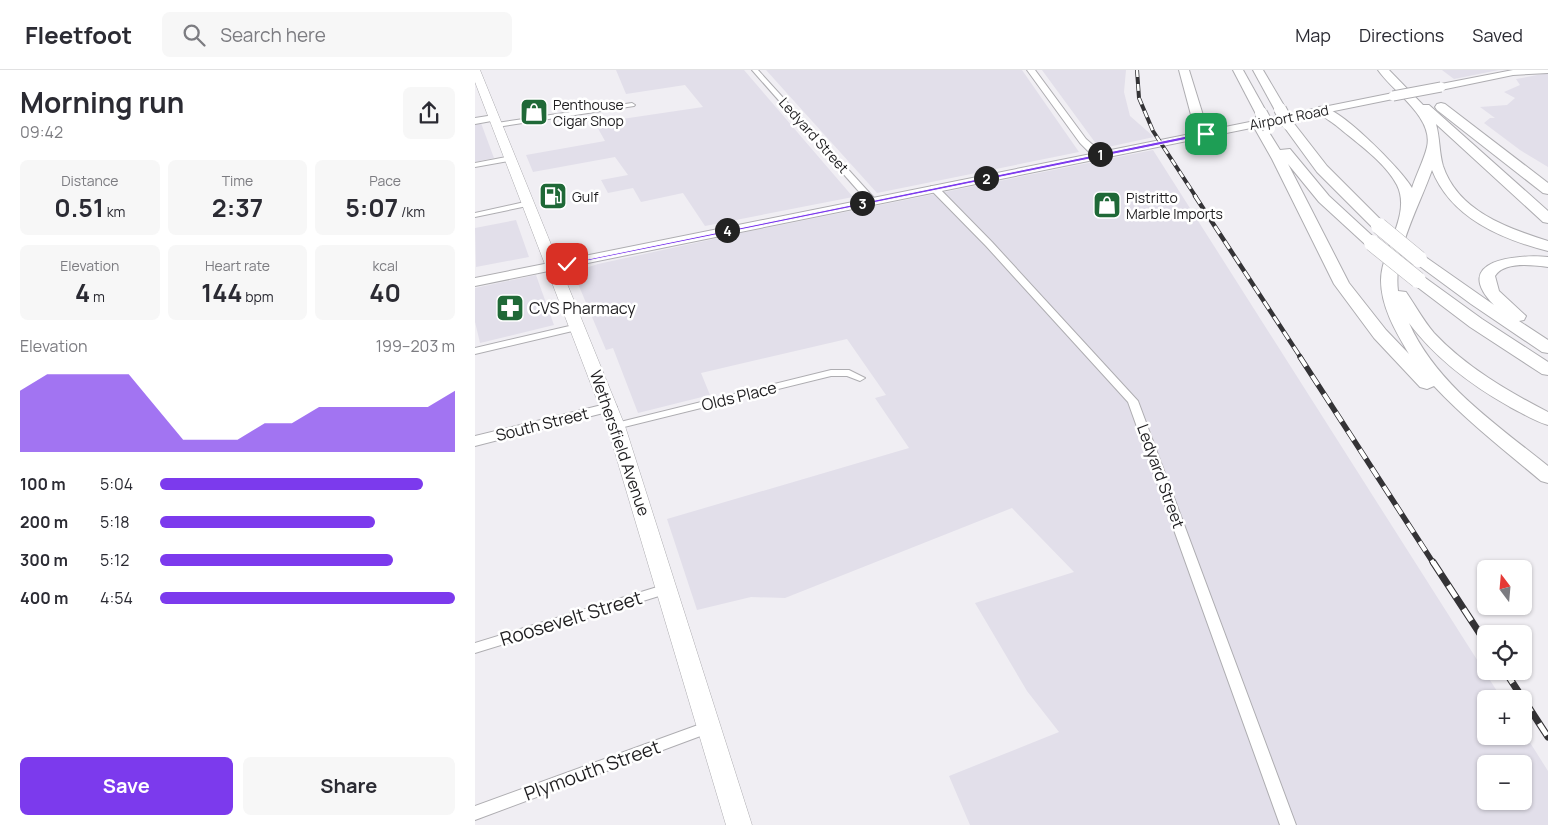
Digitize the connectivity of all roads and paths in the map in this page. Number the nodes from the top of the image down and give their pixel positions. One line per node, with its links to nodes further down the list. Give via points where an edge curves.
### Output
1 (755, 70): 25 (street, Ledyard Street)
2 (1031, 70): 20 (main road, via 1083,141)
3 (1184, 70): 18 (highway, via 1200,126)
4 (1237, 70): 17 (highway, via 1251,94 1251,108)
5 (1258, 70): 38 (highway, bridge, via 1288,124 1326,174 1379,226 1477,301)
6 (1385, 70): 19 (highway, via 1424,114 1431,127); 30 (highway)
7 (1525, 70): 9 (main road, Airport Road)
8 (1548, 71): 9 (main road)
9 (1512, 73): 14 (main road, Airport Road, bridge)
10 (476, 75): 16 (main road, Wethersfield Avenue)
11 (1410, 80): 12 (highway)
12 (1429, 100): 24 (highway, via 1455,116); 27 (highway)
13 (632, 105): 16 (street)
14 (1323, 110): 18 (main road, Airport Road); 28 (highway, via 1398,176 1407,194)
15 (475, 121): 16 (main road)
16 (496, 121): 21 (main road, Wethersfield Avenue)
17 (1261, 121): 40 (highway, bridge, via 1314,188 1372,243 1476,323); 47 (highway, via 1333,268 1367,318 1445,400)
18 (1206, 134): 20 (main road, Airport Road)
19 (1432, 150): 28 (highway); 32 (highway, via 1442,181 1459,203 1500,228)
20 (1099, 155): 23 (main road, Airport Road)
21 (511, 158): 22 (street); 26 (main road, Wethersfield Avenue)
22 (475, 165)
23 (934, 188): 25 (main road, Airport Road); 53 (street, Ledyard Street, via 1133,401)
24 (1548, 190)
25 (872, 201): 34 (main road, Airport Road)
26 (529, 203): 29 (street); 34 (main road, Wethersfield Avenue)
27 (1548, 206)
28 (1408, 212): 31 (highway)
29 (475, 215)
30 (1548, 219)
31 (1397, 246): 43 (highway, via 1395,273 1399,293 1428,337 1484,384); 46 (highway, via 1388,273 1389,290 1397,317 1416,351 1471,413)
32 (1548, 246)
33 (1548, 262): 37 (highway, via 1506,262 1493,268 1486,280 1502,303)
34 (554, 266): 35 (main road, Airport Road); 36 (main road, Wethersfield Avenue)
35 (475, 282)
36 (578, 327): 39 (street); 42 (main road, Wethersfield Avenue)
37 (1548, 337)
38 (1548, 348)
39 (475, 351)
40 (1548, 370)
41 (860, 378): 44 (street, Olds Place, via 848,372 831,373)
42 (609, 407): 44 (main road, Wethersfield Avenue); 45 (main road, South Street)
43 (1548, 419)
44 (616, 426): 48 (main road, Wethersfield Avenue)
45 (475, 441)
46 (1548, 476)
47 (1548, 481)
48 (667, 589): 49 (street, Roosevelt Street); 50 (main road, Wethersfield Avenue)
49 (475, 648)
50 (709, 727): 51 (street, Plymouth Street); 52 (main road, Wethersfield Avenue)
51 (475, 813)
52 (739, 825)
53 (1288, 825)

